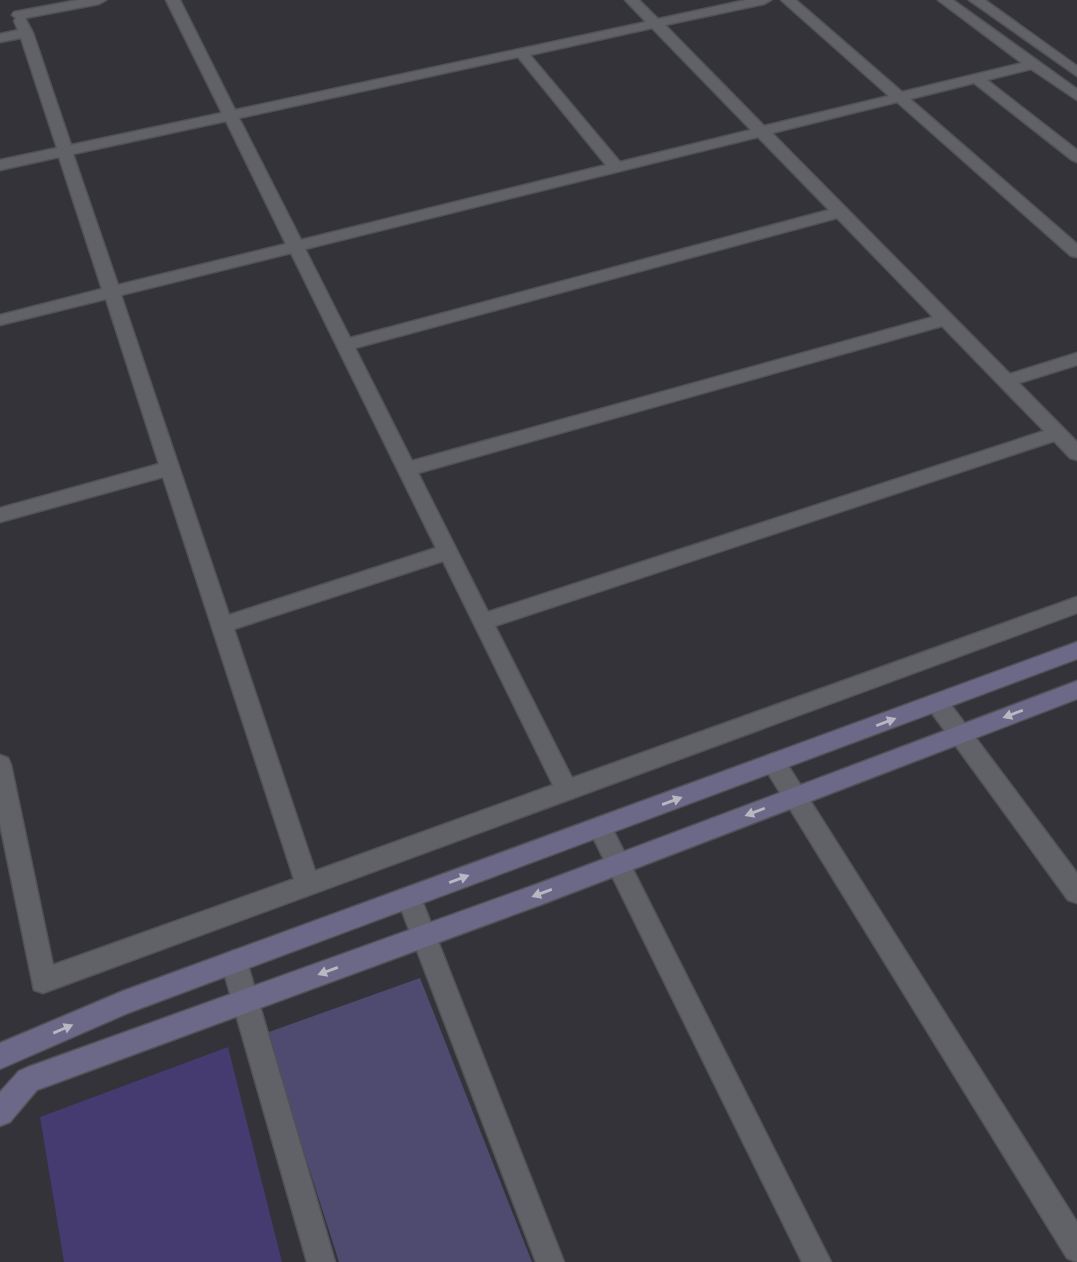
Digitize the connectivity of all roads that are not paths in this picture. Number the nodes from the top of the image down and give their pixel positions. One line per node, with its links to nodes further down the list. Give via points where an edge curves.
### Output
1 (37, 0): 10 (street, via 19,3)
2 (99, 0): 10 (street)
3 (173, 0): 18 (street)
4 (632, 0): 9 (street)
5 (764, 0): 9 (street)
6 (788, 0): 17 (street)
7 (945, 0): 13 (street)
8 (976, 0): 14 (street)
9 (655, 23): 12 (street); 19 (street)
10 (22, 24): 11 (street); 20 (street)
11 (0, 38)
12 (521, 52): 18 (street); 23 (street)
13 (1034, 64): 15 (street); 16 (street)
14 (1077, 72)
15 (976, 78): 17 (street); 21 (street)
16 (1077, 96)
17 (900, 97): 19 (street); 26 (street)
18 (230, 115): 20 (street); 25 (street)
19 (761, 131): 23 (street); 24 (street)
20 (65, 151): 22 (street); 27 (street)
21 (1077, 157)
22 (0, 165)
23 (616, 167): 25 (street)
24 (841, 212): 28 (street); 30 (street)
25 (296, 247): 27 (street); 30 (street)
26 (1077, 252)
27 (112, 292): 29 (street); 35 (street)
28 (946, 319): 32 (street); 36 (street)
29 (0, 320)
30 (345, 345): 36 (street)
31 (1077, 359): 32 (street)
32 (1006, 381): 33 (street)
33 (1057, 433): 34 (street); 40 (street)
34 (1077, 453)
35 (170, 468): 37 (street); 41 (street)
36 (407, 470): 38 (street)
37 (0, 515)
38 (449, 552): 40 (street); 41 (street)
39 (1077, 605): 48 (street)
40 (483, 622): 48 (street)
41 (222, 625): 52 (street)
42 (1077, 650): 44 (street)
43 (1077, 690): 45 (street, one-way to 45)
44 (937, 703): 45 (street); 46 (street, one-way to 44)
45 (960, 734): 49 (street); 53 (street)
46 (774, 764): 49 (street); 50 (street, one-way to 46)
47 (0, 765): 52 (street, via 43,981)
48 (567, 791): 52 (street)
49 (795, 797): 51 (street, one-way to 51); 60 (street)
50 (600, 827): 51 (street); 54 (street, one-way to 50)
51 (618, 864): 55 (street, one-way to 55); 63 (street)
52 (308, 885)
53 (1077, 892)
54 (409, 898): 55 (street); 56 (street)
55 (423, 936): 57 (street, one-way to 57); 62 (street)
56 (234, 962): 57 (street); 58 (street, one-way to 56, via 122,1003)
57 (244, 1001): 59 (street, via 28,1080); 61 (street)
58 (0, 1056)
59 (0, 1112)
60 (1077, 1248)
61 (321, 1262)
62 (550, 1262)
63 (817, 1262)

